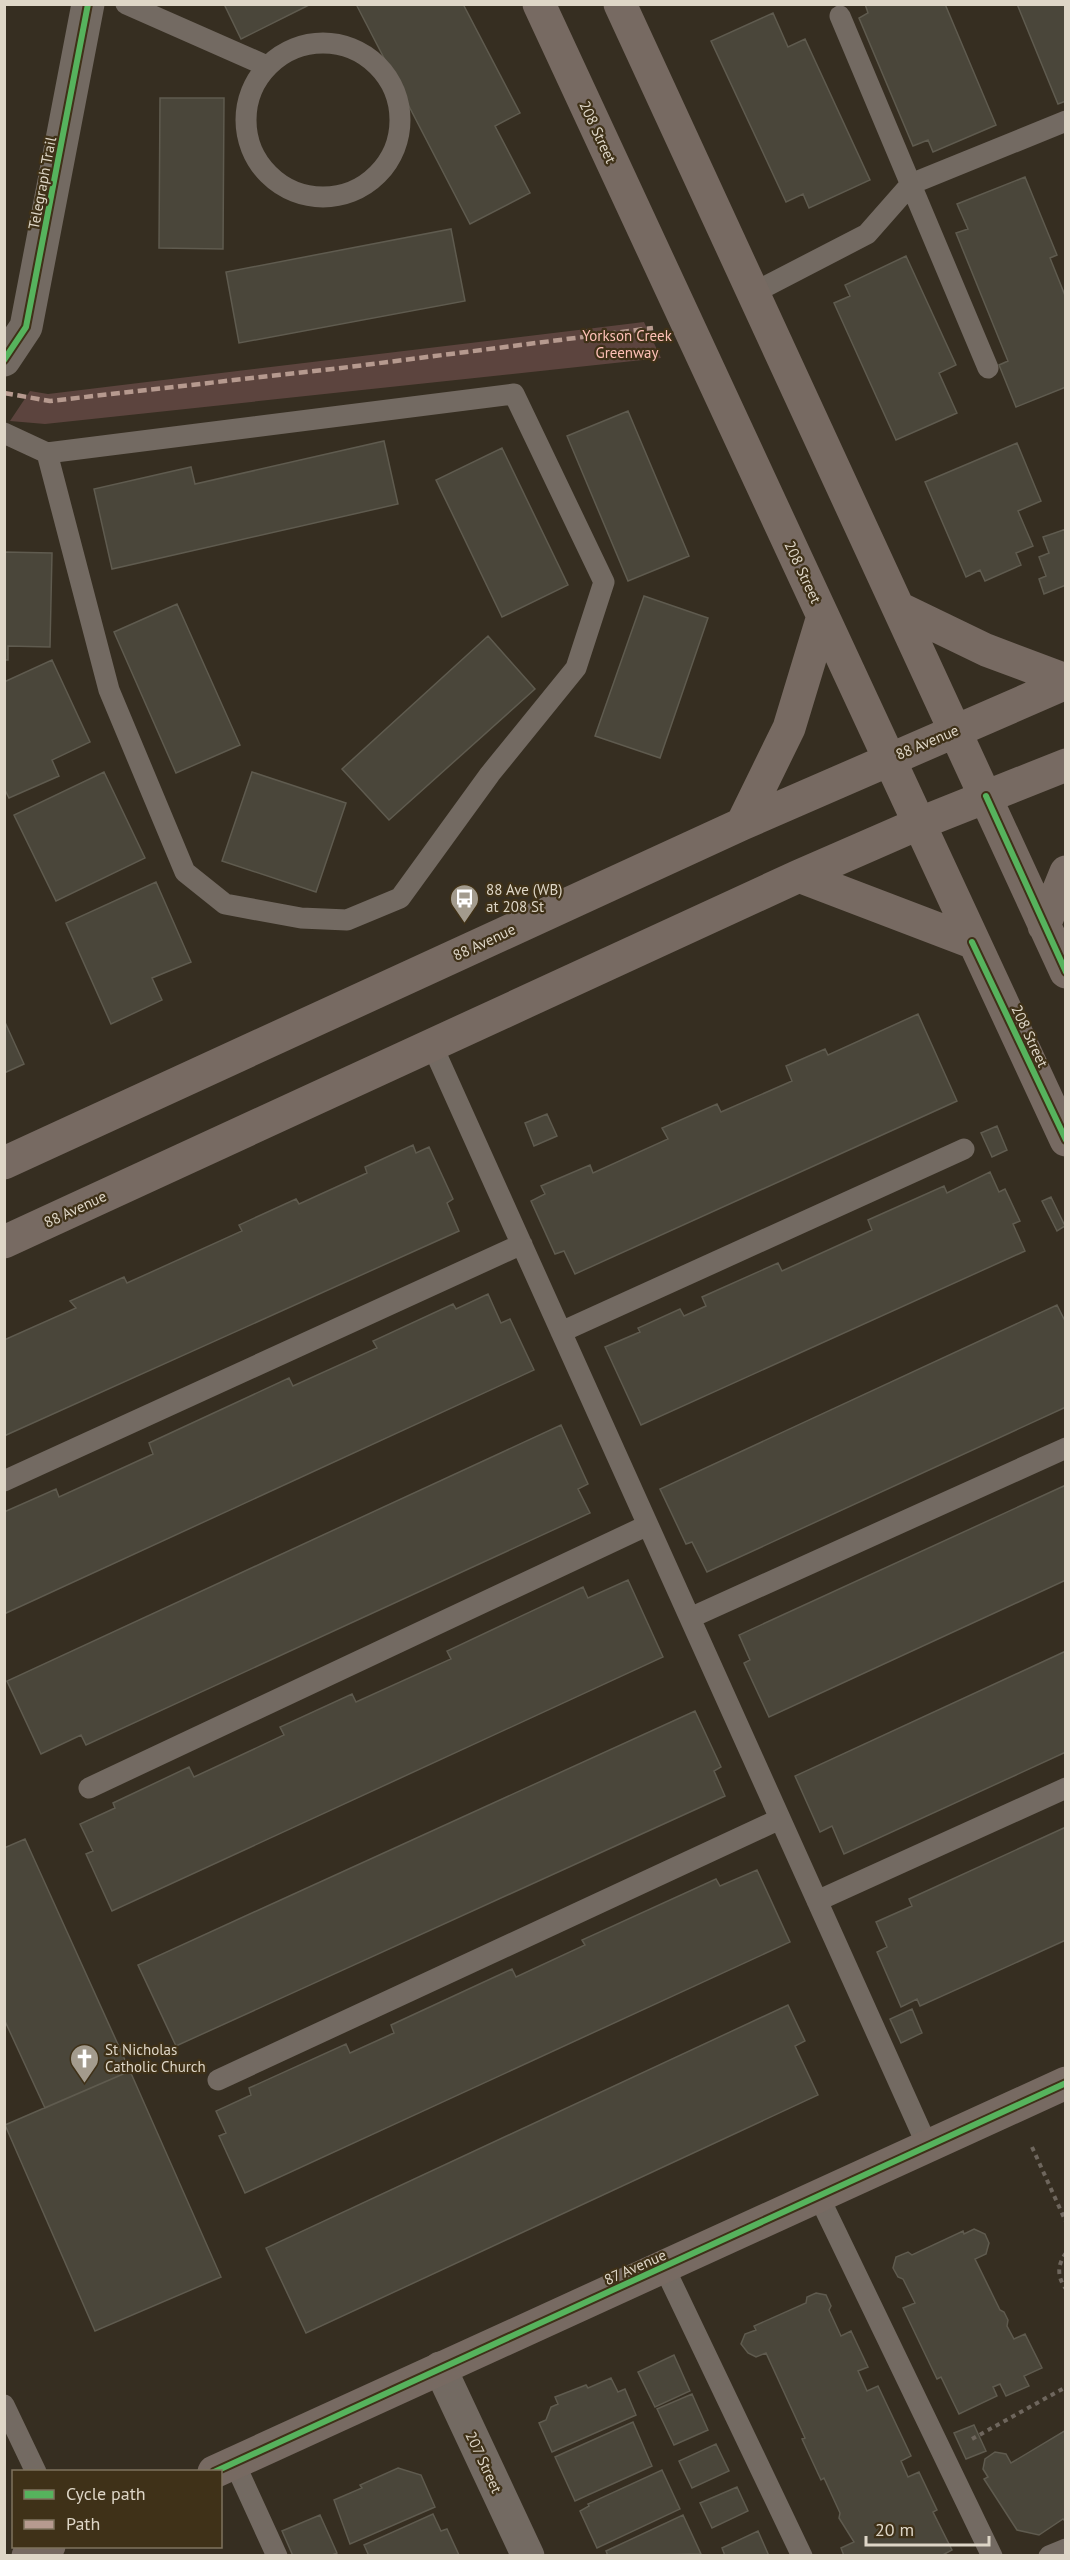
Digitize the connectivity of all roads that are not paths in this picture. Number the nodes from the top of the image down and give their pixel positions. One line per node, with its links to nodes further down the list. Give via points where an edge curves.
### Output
1 (88, 4): 10 (street, Telegraph Trail, via 26,327)
2 (126, 4): 6 (lane)
3 (539, 4): 15 (main road, 208 Street)
4 (620, 4): 9 (main road)
5 (840, 16): 8 (lane)
6 (267, 66): 6 (lane, via 253,87 246,110 247,135 255,158 271,177 292,190 316,196 340,195 364,184 383,167 396,144 400,119 395,93 382,71 363,53 339,44 313,43 288,51)
7 (1065, 121): 8 (lane)
8 (911, 184): 9 (lane, via 867,234); 11 (lane)
9 (753, 293): 14 (main road)
10 (4, 360)
11 (988, 368)
12 (4, 433): 13 (lane)
13 (47, 453): 13 (lane, via 514,393 604,582 576,668 490,774 400,898 347,920 301,918 225,904 185,872 109,690)
14 (899, 608): 16 (main road); 17 (main road)
15 (823, 616): 18 (main road, 208 Street); 21 (main road, via 789,728)
16 (1065, 682): 17 (main road, 88 Avenue)
17 (956, 730): 18 (main road, 88 Avenue); 20 (main road)
18 (888, 759): 21 (main road, 88 Avenue); 22 (main road, 208 Street)
19 (1065, 765): 20 (main road, 88 Avenue)
20 (986, 796): 22 (main road, 88 Avenue); 25 (main road)
21 (742, 824): 31 (main road, 88 Avenue)
22 (918, 824): 24 (main road, 88 Avenue); 26 (main road, 208 Street)
23 (1065, 872): 25 (main road)
24 (800, 876): 26 (main road); 28 (main road, 88 Avenue)
25 (1044, 926): 27 (main road)
26 (972, 942): 29 (main road, 208 Street)
27 (1065, 972)
28 (432, 1045): 32 (main road, 88 Avenue); 33 (lane)
29 (1065, 1140)
30 (964, 1149): 34 (lane)
31 (4, 1163)
32 (4, 1242)
33 (522, 1244): 34 (lane); 36 (lane)
34 (561, 1332): 37 (lane)
35 (1065, 1448): 38 (lane)
36 (4, 1481)
37 (648, 1525): 38 (lane); 39 (lane)
38 (690, 1618): 41 (lane)
39 (89, 1788)
40 (1065, 1788): 42 (lane)
41 (780, 1819): 42 (lane); 43 (lane)
42 (817, 1901): 45 (lane)
43 (218, 2080)
44 (1065, 2084): 45 (main road, 87 Avenue)
45 (927, 2145): 46 (main road, 87 Avenue)
46 (819, 2197): 47 (main road, 87 Avenue); 58 (lane)
47 (664, 2267): 48 (main road, 87 Avenue); 57 (lane)
48 (440, 2368): 50 (main road, 87 Avenue); 56 (street, 207 Street)
49 (4, 2405): 51 (lane)
50 (224, 2467): 55 (lane)
51 (35, 2470)
52 (47, 2548): 54 (main road)
53 (1065, 2549): 59 (lane)
54 (28, 2556)
55 (277, 2556)
56 (528, 2556)
57 (802, 2556)
58 (992, 2556)
59 (1049, 2556)

